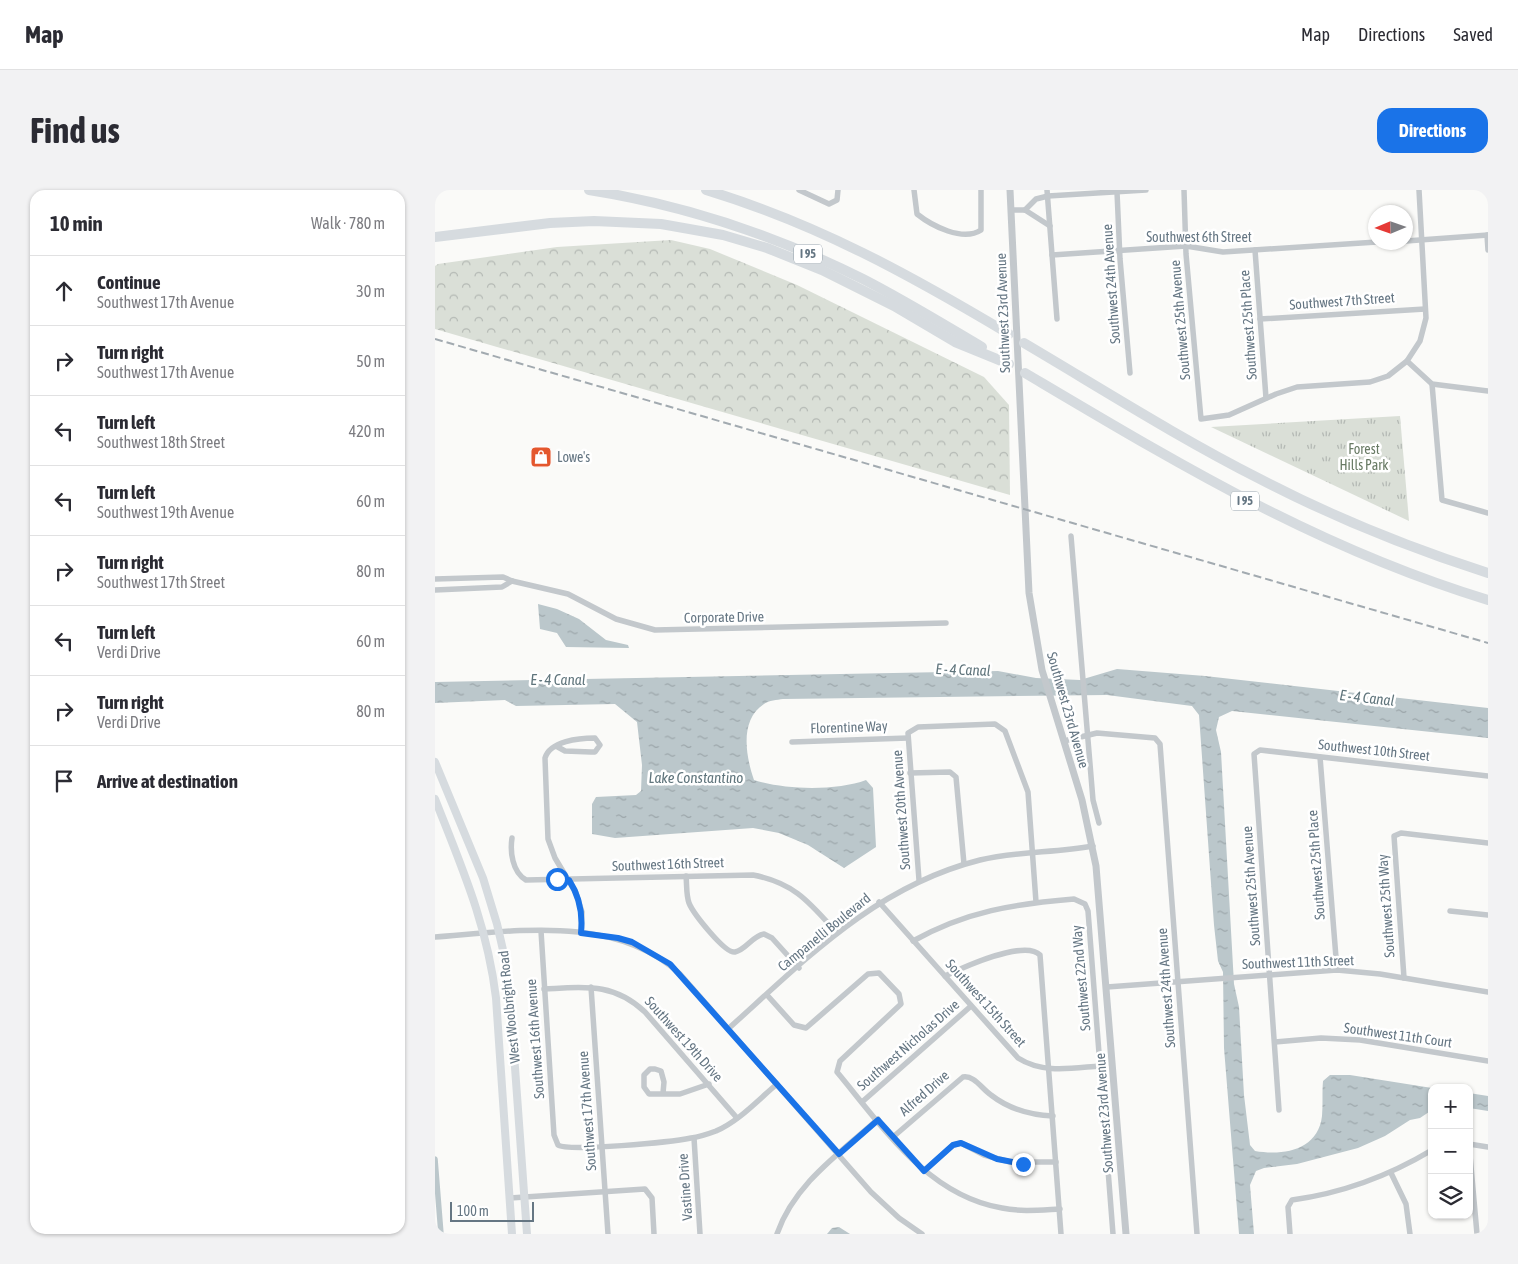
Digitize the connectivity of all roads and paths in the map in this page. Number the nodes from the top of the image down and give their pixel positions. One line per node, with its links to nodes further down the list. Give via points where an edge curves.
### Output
1 (589, 190): 18 (highway, I 95, via 693,213 788,246 881,288 1010,364 955,342 889,303 822,270 767,248 723,236 661,224 594,221)
2 (706, 190): 11 (highway, I 95)
3 (799, 190): 4 (street, via 829,204 837,200)
4 (838, 190)
5 (914, 190): 6 (street, via 917,214 947,231 960,233 981,230)
6 (981, 190)
7 (1010, 190): 14 (street, Southwest 23rd Avenue)
8 (1146, 190): 12 (street)
9 (1184, 190): 22 (street, Southwest 25th Avenue)
10 (1419, 190): 20 (street)
11 (718, 192): 30 (highway, I 95, via 803,224 871,255)
12 (1117, 192): 13 (street); 23 (street, Southwest 24th Avenue)
13 (1047, 193): 15 (street); 16 (street)
14 (1011, 210): 15 (street); 48 (street, Southwest 23rd Avenue, via 1029,593 1042,670)
15 (1025, 210): 16 (street)
16 (1050, 226): 26 (street)
17 (1487, 235): 20 (street); 25 (street)
18 (435, 237)
19 (1413, 240): 20 (street)
20 (1421, 240): 27 (street)
21 (1368, 243): 24 (street, Southwest 6th Street)
22 (1186, 246): 23 (street, Southwest 6th Street); 24 (street, Southwest 6th Street, via 1209,251); 37 (street, Southwest 25th Avenue, via 1201,419 1229,415)
23 (1120, 250): 26 (street, Southwest 6th Street); 34 (street, Southwest 24th Avenue)
24 (1255, 250): 29 (street, Southwest 25th Place)
25 (1488, 250)
26 (1052, 255): 28 (street)
27 (1425, 309): 29 (street, Southwest 7th Street); 32 (street, via 1420,341)
28 (1057, 319)
29 (1260, 319): 37 (street, Southwest 25th Place)
30 (1009, 334)
31 (1024, 343): 40 (highway, I 95, via 1170,430 1266,482 1384,536)
32 (1407, 361): 35 (street); 37 (street, via 1388,376 1371,382 1297,387)
33 (1025, 373): 44 (highway, I 95, via 1198,475 1277,516 1383,563)
34 (1130, 374)
35 (1432, 384): 36 (street); 38 (street, via 1441,500)
36 (1488, 391)
37 (1266, 398)
38 (1488, 513)
39 (1071, 536): 46 (street)
40 (1488, 573)
41 (435, 579): 42 (street, Corporate Drive, via 503,577)
42 (512, 582): 43 (street, Corporate Drive, via 503,588); 45 (street, Corporate Drive, via 568,594 615,619 655,630)
43 (435, 590)
44 (1488, 600)
45 (946, 623)
46 (1088, 734): 48 (street); 57 (street, via 1093,800); 82 (street, Southwest 24th Avenue, via 1158,740)
47 (908, 738): 49 (street, Florentine Way); 54 (street, Southwest 20th Avenue); 61 (street, via 910,730 918,726 995,724 1003,728 1028,792)
48 (1064, 741): 60 (street, Southwest 23rd Avenue)
49 (792, 742)
50 (557, 746): 50 (street, via 565,751 595,752 600,745 591,738 564,741); 64 (street, via 549,750 545,758 547,829 555,858)
51 (1257, 751): 52 (street, Southwest 10th Street); 79 (street, Southwest 25th Avenue, via 1254,754)
52 (1320, 757): 55 (street, Southwest 10th Street); 78 (street, Southwest 25th Place)
53 (435, 762): 71 (main road, West Woolbright Road, via 479,867)
54 (911, 773): 62 (street, via 950,772 956,777); 65 (street, Southwest 20th Avenue)
55 (1488, 776)
56 (435, 799): 74 (main road, West Woolbright Road, via 474,896)
57 (1099, 824)
58 (512, 838): 64 (street, Southwest 16th Street, via 510,851 523,878)
59 (1488, 843): 81 (street, Southwest 25th Way, via 1394,836)
60 (1093, 846): 61 (street, Campanelli Boulevard); 84 (street, Southwest 23rd Avenue)
61 (1032, 852): 62 (street, Campanelli Boulevard); 67 (street)
62 (963, 864): 65 (street, Campanelli Boulevard)
63 (686, 876): 64 (street, Southwest 16th Street); 73 (street, Southwest 16th Street, via 744,874 774,880 807,900); 77 (street, via 688,899 693,910 726,949 738,951 764,934 772,938)
64 (569, 880): 72 (street, via 580,903)
65 (919, 880): 66 (street, Campanelli Boulevard)
66 (879, 902): 73 (street, Campanelli Boulevard); 76 (street, Southwest 15th Street)
67 (1036, 902): 76 (street, via 971,915); 92 (street, Southwest 22nd Way, via 1074,899 1082,901 1088,911)
68 (1450, 910): 69 (street)
69 (1488, 915)
70 (541, 931): 71 (street); 72 (street); 85 (street, Southwest 16th Avenue)
71 (499, 933): 74 (street); 114 (main road, West Woolbright Road, via 511,1012)
72 (581, 933): 89 (street, via 618,938 662,958)
73 (837, 933): 77 (street, Campanelli Boulevard)
74 (485, 934): 75 (street); 115 (main road, West Woolbright Road, via 496,998)
75 (435, 937)
76 (913, 941): 80 (street, Southwest 15th Street)
77 (799, 968): 87 (street, Campanelli Boulevard)
78 (1337, 970): 79 (street, Southwest 11th Street); 81 (street, Southwest 11th Street)
79 (1270, 974): 82 (street, Southwest 11th Street); 90 (street, Southwest 25th Avenue)
80 (945, 976): 88 (street, Southwest 15th Street); 93 (street, via 999,955 1029,950 1038,953)
81 (1404, 978): 86 (street, Southwest 11th Street)
82 (1178, 981): 84 (street, Southwest 11th Street); 127 (street, Southwest 24th Avenue)
83 (591, 987): 85 (street, Southwest 19th Drive); 94 (street, Southwest 19th Drive, via 612,990 638,1005); 105 (street, Southwest 17th Avenue)
84 (1107, 987): 126 (street, Southwest 23rd Avenue)
85 (544, 989): 105 (street, Southwest 16th Avenue, via 554,1135 558,1145 566,1148)
86 (1488, 992)
87 (767, 995): 89 (street, Campanelli Boulevard); 97 (street, via 795,1025 806,1028 871,972 879,973 899,994 899,1008 837,1064 837,1072)
88 (971, 1006): 93 (street, Southwest 15th Street, via 1018,1058); 97 (street, Southwest Nicholas Drive)
89 (728, 1028): 95 (street)
90 (1275, 1042): 91 (street, Southwest 11th Court, via 1321,1038 1360,1040); 98 (street, Southwest 25th Avenue)
91 (1488, 1061)
92 (1100, 1066): 93 (street, Southwest 15th Street); 125 (street, Southwest 22nd Way)
93 (1049, 1069): 99 (street)
94 (709, 1084): 96 (street, via 680,1094); 100 (street, Southwest 19th Drive)
95 (777, 1084): 100 (street); 108 (street)
96 (663, 1093): 96 (street, via 662,1074 650,1069 644,1075 645,1089 652,1095)
97 (862, 1102): 101 (street)
98 (1279, 1110)
99 (1053, 1116): 102 (street, Alfred Drive, via 1031,1114 1010,1107 991,1096 971,1077 963,1077); 109 (street)
100 (737, 1118): 103 (street, via 716,1131)
101 (878, 1120): 102 (street); 108 (street)
102 (893, 1137): 110 (street)
103 (694, 1138): 105 (street); 121 (street, Vastine Drive)
104 (1473, 1145): 106 (street)
105 (602, 1146): 113 (street, Southwest 17th Avenue)
106 (1488, 1147)
107 (1428, 1152): 111 (street)
108 (839, 1154): 122 (street, via 800,1191); 123 (street, via 881,1202)
109 (1056, 1162): 110 (street, via 1009,1162 984,1155 961,1143 953,1145); 116 (street)
110 (924, 1171): 116 (street, via 963,1196 993,1207)
111 (1391, 1173): 128 (street, via 1335,1193 1292,1200 1288,1207); 129 (street, via 1406,1204)
112 (1472, 1174): 130 (street)
113 (605, 1191): 114 (street); 119 (street, Southwest 17th Avenue); 120 (street, via 641,1188 651,1194)
114 (524, 1197): 115 (street); 118 (main road, West Woolbright Road)
115 (510, 1198): 117 (main road, West Woolbright Road)
116 (1060, 1209): 124 (street)
117 (512, 1234)
118 (527, 1234)
119 (608, 1234)
120 (654, 1234)
121 (701, 1234)
122 (777, 1234)
123 (922, 1234)
124 (1061, 1234)
125 (1113, 1234)
126 (1126, 1234)
127 (1197, 1234)
128 (1290, 1234)
129 (1410, 1234)
130 (1477, 1234)

